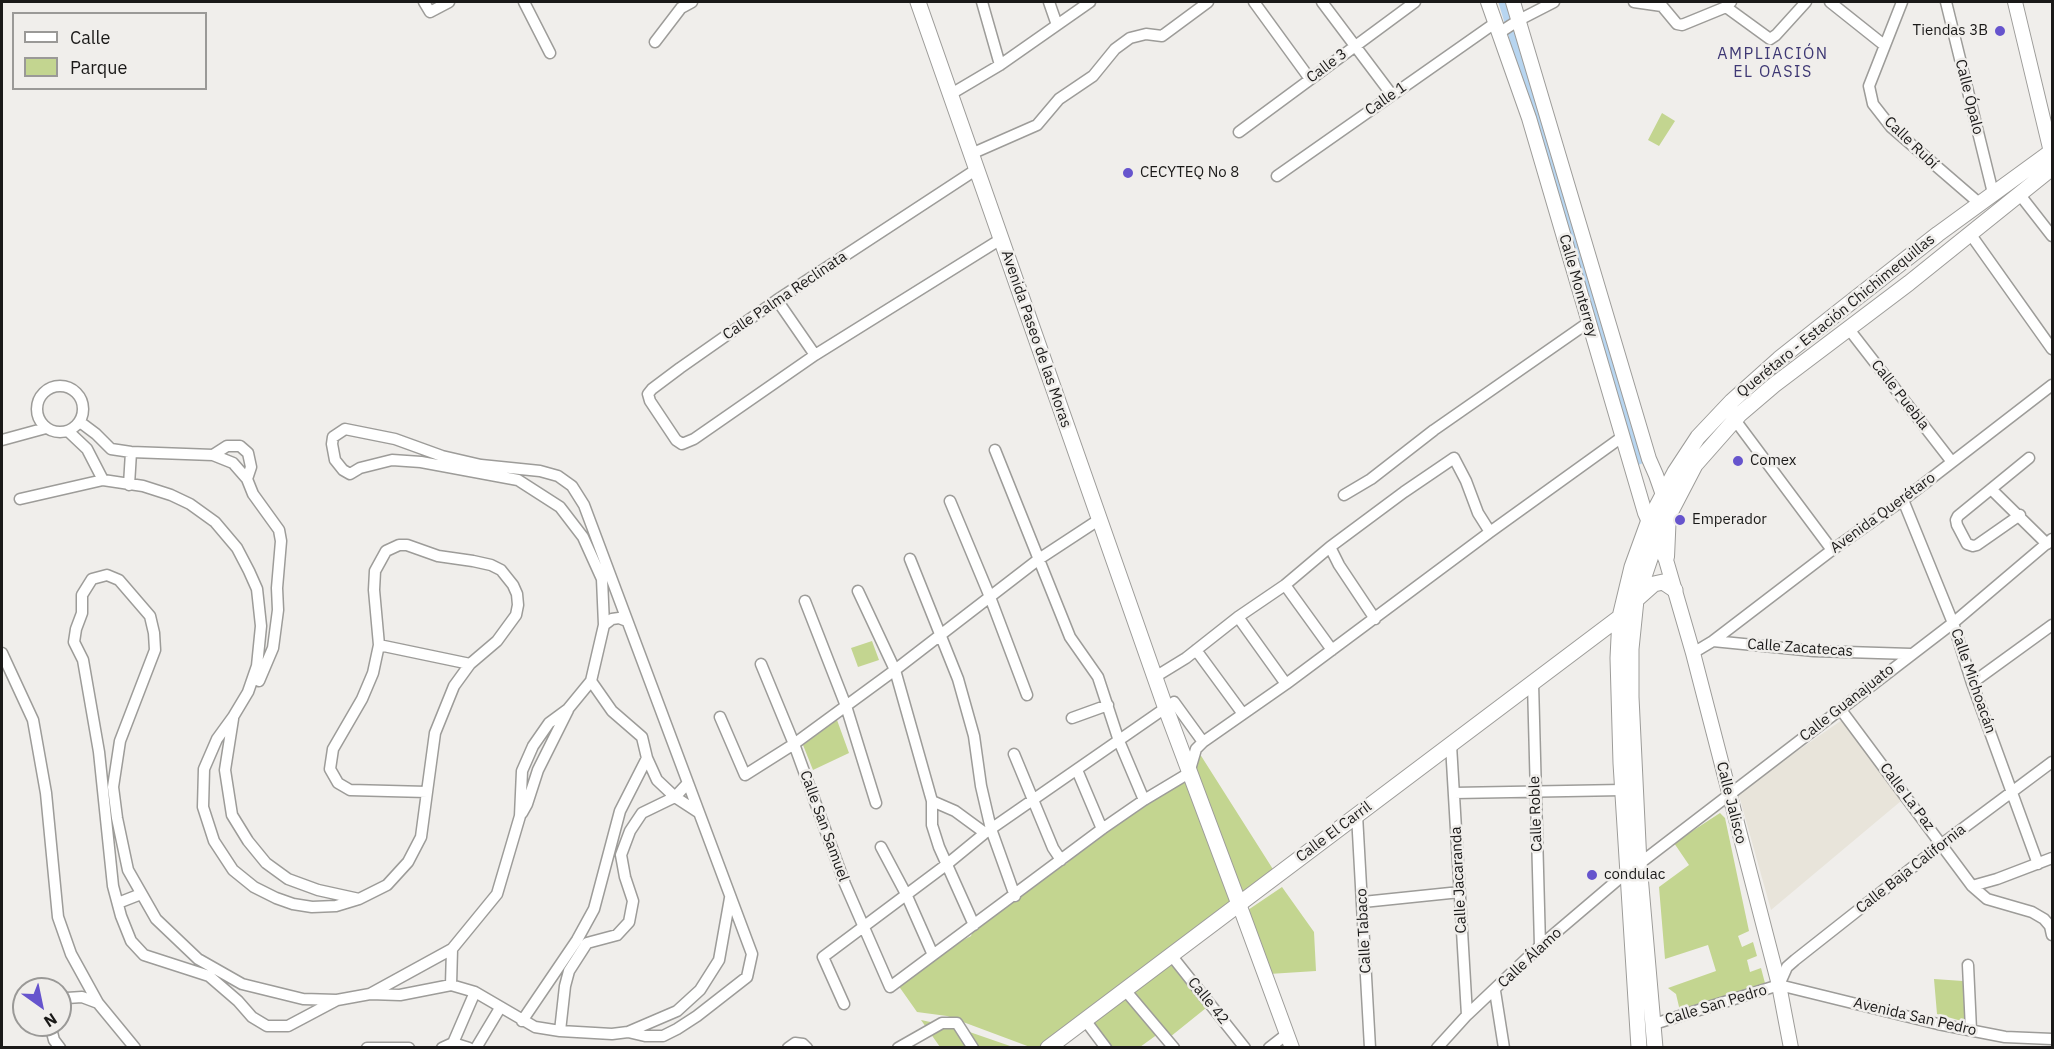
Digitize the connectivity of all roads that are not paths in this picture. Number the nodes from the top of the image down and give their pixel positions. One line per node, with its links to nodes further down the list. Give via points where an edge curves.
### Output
1 (424, 2): 2 (street, via 430,12)
2 (449, 2)
3 (524, 2): 31 (street)
4 (692, 2): 24 (street)
5 (918, 2): 34 (main road, Avenida Paseo de las Moras)
6 (982, 2): 32 (street)
7 (1049, 2): 26 (street)
8 (1090, 2): 26 (street)
9 (1208, 2): 38 (street, Calle Palma Reclinata, via 1162,36 1130,38 1093,75 1059,99 1037,124)
10 (1254, 2): 33 (street)
11 (1322, 2): 29 (street)
12 (1415, 2): 29 (street, Calle 3)
13 (1488, 2): 27 (street, Calle Monterrey)
14 (1514, 2): 25 (street, Calle Monterrey)
15 (1554, 2): 25 (street, Calle 1)
16 (1634, 2): 22 (street)
17 (1806, 2): 23 (street, via 1770,39)
18 (1830, 2): 30 (street)
19 (1902, 2): 30 (street, Calle Rubí)
20 (1946, 2): 42 (street, Calle Ópalo)
21 (2015, 2): 37 (street)
22 (1664, 4): 23 (street, via 1677,24 1682,25)
23 (1728, 4)
24 (680, 5): 28 (street)
25 (1518, 21): 27 (street, Calle 1); 69 (street, Calle Monterrey)
26 (1057, 25): 32 (street)
27 (1499, 30): 35 (street, Calle 1); 52 (street, Calle Monterrey)
28 (655, 42)
29 (1354, 45): 33 (street, Calle 3); 35 (street)
30 (1884, 45): 44 (street, Calle Rubí, via 1869,86 1874,104 1891,127)
31 (550, 53)
32 (1000, 65): 34 (street)
33 (1310, 79): 36 (street, Calle 3)
34 (951, 94): 38 (main road, Avenida Paseo de las Moras)
35 (1392, 95): 41 (street, Calle 1)
36 (1239, 132)
37 (2052, 151): 39 (main road, Querétaro - Estación Chichimequillas)
38 (974, 161): 47 (main road, Avenida Paseo de las Moras); 51 (street, Calle Palma Reclinata)
39 (2021, 173): 42 (main road, Querétaro - Estación Chichimequillas); 48 (main road, via 1944,236 1944,245)
40 (2049, 175): 43 (main road, Querétaro - Estación Chichimequillas)
41 (1277, 176)
42 (1993, 193): 44 (main road, Querétaro - Estación Chichimequillas)
43 (2020, 195): 45 (main road, Querétaro - Estación Chichimequillas); 46 (street)
44 (1979, 203): 49 (main road, Querétaro - Estación Chichimequillas)
45 (1971, 235): 48 (main road, Querétaro - Estación Chichimequillas); 54 (street)
46 (2052, 236)
47 (1001, 239): 55 (street); 87 (main road, Avenida Paseo de las Moras)
48 (1955, 247): 50 (main road, Querétaro - Estación Chichimequillas)
49 (1906, 259): 50 (main road, via 1918,256 1924,263); 74 (main road, Querétaro - Estación Chichimequillas, via 1732,401 1698,437)
50 (1909, 283): 53 (main road, Querétaro - Estación Chichimequillas)
51 (777, 300): 55 (street); 55 (street, Calle Palma Reclinata, via 648,394 676,440 682,444 694,439)
52 (1589, 322): 61 (street, Calle Monterrey); 81 (street)
53 (1848, 328): 57 (main road, Querétaro - Estación Chichimequillas); 72 (street, Calle Puebla)
54 (2052, 350)
55 (815, 355)
56 (2052, 385): 72 (street, Avenida Querétaro)
57 (1735, 420): 85 (main road, Querétaro - Estación Chichimequillas, via 1695,465); 93 (street)
58 (80, 422): 59 (street, via 80,397 68,387 57,386 47,390 38,402 38,417); 60 (street); 64 (street)
59 (46, 428): 60 (street); 63 (street)
60 (68, 431): 73 (street)
61 (1622, 437): 71 (street, Calle Monterrey); 89 (street)
62 (395, 439): 70 (street); 70 (street, via 345,429 333,437 335,460 350,474); 108 (street, via 481,465 540,471 558,476 572,486 584,505)
63 (2, 440)
64 (111, 449): 66 (street); 73 (street)
65 (994, 450): 95 (street)
66 (131, 452): 67 (street); 78 (street)
67 (213, 455): 76 (street, via 233,463); 76 (street, via 227,446 240,446 248,453 251,466)
68 (2029, 458): 79 (street)
69 (1649, 459): 71 (street, via 1637,468); 75 (street, Calle Monterrey)
70 (392, 460): 110 (street, via 518,480 545,495 560,507 583,537 602,579)
71 (1630, 461): 88 (street, Calle Monterrey)
72 (1952, 462): 83 (street, Avenida Querétaro)
73 (97, 465): 77 (street)
74 (1675, 472): 75 (main road, via 1663,477); 80 (main road, Querétaro - Estación Chichimequillas)
75 (1656, 475): 80 (street, Calle Monterrey)
76 (247, 479): 98 (street, via 279,530)
77 (103, 480): 78 (street); 82 (street)
78 (129, 484): 99 (street, via 171,495 215,522 237,548)
79 (1991, 489): 86 (street); 86 (street, via 1956,520 1967,544 1977,545)
80 (1663, 494): 85 (street, Calle Monterrey); 88 (main road, Querétaro - Estación Chichimequillas)
81 (1344, 495)
82 (20, 499)
83 (1903, 500): 93 (street, Avenida Querétaro); 109 (street, Calle Michoacán)
84 (950, 501): 102 (street)
85 (1669, 512): 90 (main road, Querétaro - Estación Chichimequillas); 96 (street, Calle Jalisco)
86 (2020, 515): 91 (street)
87 (1100, 519): 95 (street); 123 (main road, Avenida Paseo de las Moras)
88 (1648, 523): 90 (street, Calle Monterrey); 106 (main road, Querétaro - Estación Chichimequillas)
89 (1490, 532): 92 (street, via 1455,458); 107 (street)
90 (1657, 538): 96 (street, Calle Jalisco); 103 (main road, Querétaro - Estación Chichimequillas)
91 (2050, 541): 109 (street, Calle Guanajuato)
92 (1330, 547): 97 (street); 107 (street)
93 (1832, 550): 113 (street, Avenida Querétaro)
94 (910, 559): 112 (street)
95 (1039, 559): 102 (street); 130 (street, via 1070,637 1098,677)
96 (1666, 560): 100 (street, Calle Jalisco)
97 (1285, 585): 105 (street); 116 (street)
98 (277, 588): 99 (street, via 267,593); 128 (street, via 273,648 258,683)
99 (257, 589): 128 (street, via 261,626 257,666)
100 (1675, 590): 103 (main road, via 1663,582 1654,584); 118 (street, Calle Jalisco)
101 (858, 591): 122 (street)
102 (990, 597): 112 (street); 129 (street)
103 (1636, 600): 173 (main road, Querétaro - Estación Chichimequillas, via 1631,649)
104 (806, 601): 131 (street)
105 (1238, 617): 115 (street); 127 (street)
106 (1620, 617): 125 (main road, Calle El Carril); 151 (main road, Querétaro - Estación Chichimequillas, via 1618,681)
107 (1375, 619): 116 (street)
108 (627, 621): 110 (street, via 612,619); 150 (street)
109 (1953, 622): 119 (street, Calle Guanajuato); 126 (street, Calle Michoacán)
110 (604, 625): 124 (street)
111 (2052, 625): 126 (street)
112 (940, 635): 122 (street); 166 (street, via 958,679 974,736)
113 (1713, 641): 118 (street); 119 (street, Calle Zacatecas, via 1814,651)
114 (379, 645): 120 (street); 120 (street, via 375,571 386,551 407,545 438,556 491,565 501,570 513,585 516,615 497,641); 153 (street, via 363,699 333,749 330,769 338,783 350,790)
115 (1196, 650): 123 (street); 135 (street)
116 (1332, 650): 127 (street)
117 (2, 653): 205 (street, via 33,720 46,793 58,917 71,954)
118 (1693, 653): 156 (street, Calle Jalisco)
119 (1911, 654): 134 (street, Calle Guanajuato)
120 (470, 664): 153 (street, via 454,686 435,734)
121 (761, 664): 141 (street, Calle San Samuel)
122 (895, 670): 131 (street); 159 (street)
123 (1155, 677): 133 (main road, Avenida Paseo de las Moras)
124 (591, 681): 132 (street); 144 (street, via 612,711 642,737)
125 (1533, 683): 142 (main road, Calle El Carril); 152 (street, Calle Roble)
126 (1972, 683): 154 (street, Calle Michoacán)
127 (1286, 684): 135 (street)
128 (248, 692): 136 (street)
129 (1027, 695)
130 (1108, 705): 138 (street); 139 (street)
131 (846, 706): 141 (street); 161 (street)
132 (568, 709): 164 (street); 164 (street, via 549,723 533,746 522,771)
133 (1166, 709): 139 (street); 140 (street, via 1174,702); 149 (main road, Avenida Paseo de las Moras)
134 (1840, 710): 156 (street, Calle Guanajuato); 167 (street, Calle La Paz)
135 (1243, 714): 140 (street)
136 (233, 717): 146 (street, via 217,739); 147 (street)
137 (720, 717): 141 (street, via 745,776)
138 (1072, 718)
139 (1119, 741): 148 (street); 158 (street)
140 (1203, 742): 149 (street, via 1196,749)
141 (794, 744): 185 (street, Calle San Samuel)
142 (1451, 745): 155 (street, Calle Jacaranda); 163 (main road, Calle El Carril)
143 (1014, 754): 160 (street)
144 (646, 758): 157 (street, via 657,780); 211 (street, via 620,811 594,909)
145 (2052, 762): 154 (street, Calle Baja California)
146 (204, 769): 147 (street); 180 (street, via 203,807 214,842 233,870 254,887 294,904 336,906)
147 (225, 770): 180 (street, via 232,815 266,863 288,879)
148 (1077, 771): 160 (street); 165 (street)
149 (1189, 773): 158 (street); 183 (main road, Avenida Paseo de las Moras)
150 (687, 783): 157 (street); 162 (street)
151 (1623, 790): 152 (street); 173 (main road, Querétaro - Estación Chichimequillas)
152 (1536, 791): 155 (street); 189 (street, Calle Roble)
153 (427, 792): 180 (street, via 421,837 408,861 387,885)
154 (2013, 792): 167 (street, Calle Baja California); 171 (street, Calle Michoacán)
155 (1454, 793): 175 (street, Calle Jacaranda)
156 (1728, 794): 173 (street, Calle Guanajuato); 195 (street, Calle Jalisco)
157 (675, 797): 162 (street); 214 (street, via 642,813 630,831 621,855 633,901 629,922 617,935 588,944 569,972)
158 (1144, 800): 165 (street)
159 (932, 801): 166 (street); 172 (street, via 932,825)
160 (1033, 801): 166 (street); 170 (street)
161 (876, 803)
162 (698, 812): 179 (street)
163 (1357, 815): 181 (street, Calle Tabaco); 183 (main road, Calle El Carril)
164 (520, 816): 190 (street, via 497,894)
165 (1102, 829): 170 (street)
166 (988, 831): 172 (street); 178 (street)
167 (1942, 844): 174 (street, Calle La Paz); 195 (street, Calle Baja California, via 1795,960)
168 (881, 847): 177 (street)
169 (2052, 858): 171 (street)
170 (1060, 860): 178 (street)
171 (2038, 864): 174 (street)
172 (946, 865): 177 (street); 184 (street)
173 (1633, 868): 189 (street, Calle Álamo); 212 (main road, Querétaro - Estación Chichimequillas); 237 (main road, Querétaro - Estación Chichimequillas)
174 (1972, 886): 187 (street, via 1987,899 2044,919)
175 (1460, 892): 181 (street); 208 (street, Calle Jacaranda)
176 (141, 894): 182 (street); 182 (street, via 128,870 113,787 120,741 155,650 154,633 150,616 119,580 106,575 92,579 82,595 82,613 74,642 83,660 99,752); 202 (street, via 156,919 198,959 242,984)
177 (906, 894): 185 (street); 192 (street)
178 (1015, 896): 184 (street)
179 (730, 897): 186 (street); 188 (street)
180 (359, 899)
181 (1363, 902): 234 (street, Calle Tabaco)
182 (118, 903): 209 (street, via 131,941 144,955 209,976 267,1026 288,1026)
183 (1239, 903): 191 (main road, Calle El Carril); 217 (street)
184 (974, 925): 192 (street)
185 (863, 927): 192 (street, Calle San Samuel, via 890,987); 206 (street, via 823,957)
186 (745, 934): 188 (street); 204 (street, via 752,954 747,976)
187 (2052, 935)
188 (724, 937): 196 (street, via 718,960)
189 (1540, 946): 198 (street, Calle Álamo)
190 (452, 949): 194 (street); 200 (street)
191 (1171, 955): 197 (main road, Calle El Carril); 232 (street, Calle 42)
192 (933, 956)
193 (1968, 965): 213 (street)
194 (451, 985): 199 (street); 200 (street, via 400,995)
195 (1779, 985): 212 (street, Calle San Pedro); 213 (street, Avenida San Pedro); 239 (street, Calle Jalisco)
196 (700, 990): 204 (street); 215 (street, via 677,1011)
197 (1125, 990): 210 (main road, Calle El Carril); 231 (street)
198 (1495, 991): 208 (street, Calle Álamo); 236 (street)
199 (475, 992): 207 (street); 218 (street)
200 (370, 994): 203 (street)
201 (72, 998): 205 (street)
202 (303, 999): 203 (street); 209 (street)
203 (337, 1000): 209 (street)
204 (714, 1002): 215 (street, via 663,1036)
205 (99, 1003): 219 (street)
206 (844, 1004)
207 (500, 1008): 211 (street); 224 (street)
208 (1467, 1015): 235 (street, Calle Álamo)
209 (306, 1017)
210 (1085, 1020): 229 (main road, Calle El Carril); 230 (street)
211 (522, 1021): 214 (street)
212 (1654, 1024): 238 (main road, Querétaro - Estación Chichimequillas)
213 (1971, 1030): 216 (street, Avenida San Pedro, via 2005,1038)
214 (560, 1031): 215 (street)
215 (628, 1032)
216 (2052, 1039)
217 (1289, 1041): 233 (street)
218 (453, 1043): 222 (street); 223 (street)
219 (135, 1047)
220 (367, 1047): 221 (street)
221 (408, 1047)
222 (442, 1047)
223 (469, 1047)
224 (476, 1047)
225 (788, 1047): 226 (street, via 795,1043)
226 (807, 1047)
227 (898, 1047): 228 (street, via 942,1023 957,1023)
228 (974, 1047)
229 (1048, 1047)
230 (1106, 1047)
231 (1174, 1047)
232 (1245, 1047)
233 (1269, 1047)
234 (1370, 1047)
235 (1437, 1047)
236 (1504, 1047)
237 (1639, 1047)
238 (1655, 1047)
239 (1791, 1047)

